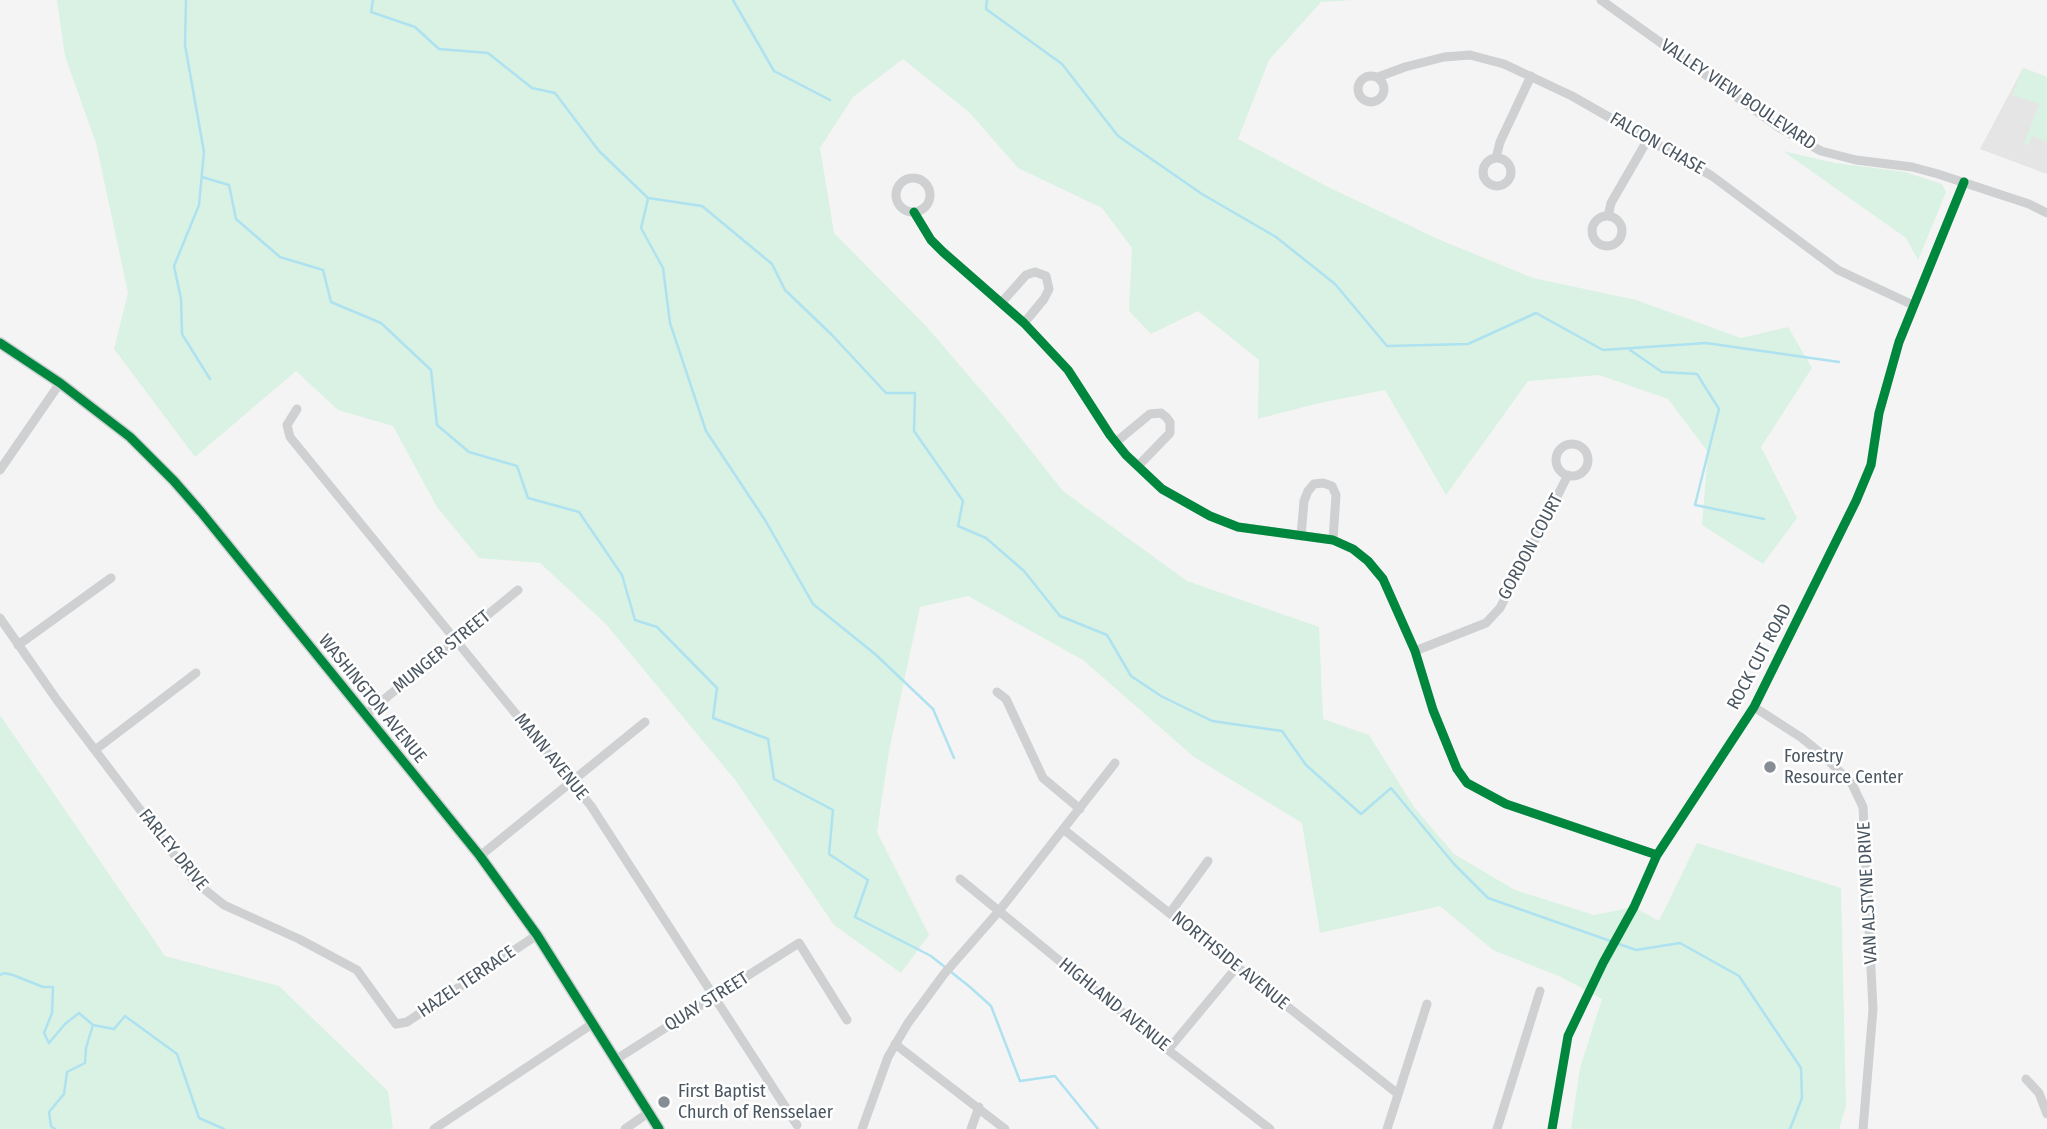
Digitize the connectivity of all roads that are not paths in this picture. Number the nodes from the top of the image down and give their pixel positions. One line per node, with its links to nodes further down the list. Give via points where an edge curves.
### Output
1 (1601, 0): 6 (street, VALLEY VIEW BOULEVARD, via 1780,128 1821,151 1912,167)
2 (1531, 76): 3 (street, FALCON CHASE, via 1470,55 1444,57); 4 (street, FALCON CHASE); 5 (street)
3 (1378, 77)
4 (1648, 139): 9 (street); 11 (street, FALCON CHASE, via 1712,176 1838,270)
5 (1496, 158)
6 (1964, 182): 8 (street, VALLEY VIEW BOULEVARD); 11 (street, ROCK CUT ROAD)
7 (914, 212): 10 (street, via 931,240)
8 (2047, 213)
9 (1608, 216)
10 (1002, 302): 12 (street); 12 (street, via 1026,275 1046,276 1049,289)
11 (1913, 304): 30 (street, ROCK CUT ROAD, via 1879,413 1871,466)
12 (1024, 323): 16 (street, via 1068,370)
13 (0, 343): 14 (street, WASHINGTON AVENUE)
14 (60, 383): 18 (street); 31 (street, WASHINGTON AVENUE, via 130,437 174,481)
15 (296, 410): 25 (street, MANN AVENUE, via 287,425 290,437)
16 (1116, 442): 17 (street); 17 (street, via 1150,414 1166,417 1170,433)
17 (1138, 466): 20 (street, via 1162,489 1210,516 1238,527)
18 (0, 470)
19 (1568, 475): 27 (street, GORDON COURT, via 1500,608 1486,622)
20 (1301, 536): 21 (street); 21 (street, via 1308,491 1323,482 1332,486 1336,495)
21 (1333, 540): 27 (street, via 1353,549 1383,579)
22 (111, 578): 26 (street)
23 (518, 590): 25 (street, MUNGER STREET)
24 (0, 618): 26 (street, FARLEY DRIVE)
25 (457, 640): 31 (street, MUNGER STREET); 35 (street, MANN AVENUE)
26 (18, 645): 33 (street, FARLEY DRIVE)
27 (1415, 651): 30 (street, ROCK CUT ROAD, via 1433,710 1467,783 1506,804 1657,855)
28 (196, 673): 33 (street)
29 (997, 692): 36 (street, via 1006,699 1043,778)
30 (1754, 707): 69 (street, VAN ALSTYNE DRIVE, via 1824,756 1852,785 1863,807 1873,1009)
31 (365, 715): 38 (street, WASHINGTON AVENUE)
32 (645, 722): 35 (street)
33 (95, 750): 49 (street, FARLEY DRIVE, via 209,895 357,970)
34 (1115, 763): 36 (street)
35 (571, 780): 38 (street); 46 (street, MANN AVENUE)
36 (1080, 808): 37 (street)
37 (1063, 829): 41 (street); 42 (street, NORTHSIDE AVENUE)
38 (480, 856): 43 (street, WASHINGTON AVENUE)
39 (1208, 861): 42 (street)
40 (960, 879): 41 (street, HIGHLAND AVENUE)
41 (999, 911): 51 (street, via 944,974); 52 (street, HIGHLAND AVENUE)
42 (1170, 913): 44 (street, NORTHSIDE AVENUE)
43 (537, 935): 49 (street, HAZEL TERRACE, via 407,1022); 50 (street, WASHINGTON AVENUE)
44 (1236, 968): 52 (street); 55 (street, NORTHSIDE AVENUE)
45 (1541, 991): 68 (street)
46 (714, 998): 48 (street, QUAY STREET, via 799,943); 53 (street, QUAY STREET); 59 (street, MANN AVENUE)
47 (1427, 1004): 55 (street)
48 (847, 1020)
49 (396, 1024)
50 (592, 1024): 53 (street, WASHINGTON AVENUE); 60 (street)
51 (895, 1044): 56 (street); 63 (street)
52 (1168, 1050): 66 (street, HIGHLAND AVENUE)
53 (615, 1060): 57 (street, WASHINGTON AVENUE)
54 (2026, 1079): 58 (street, via 2039,1093)
55 (1398, 1094): 67 (street)
56 (979, 1107): 64 (street); 65 (street)
57 (648, 1113): 61 (street); 62 (street, WASHINGTON AVENUE)
58 (2047, 1114)
59 (797, 1125)
60 (434, 1129)
61 (625, 1129)
62 (659, 1129)
63 (862, 1129)
64 (971, 1129)
65 (1006, 1129)
66 (1270, 1129)
67 (1387, 1129)
68 (1497, 1129)
69 (1863, 1129)

